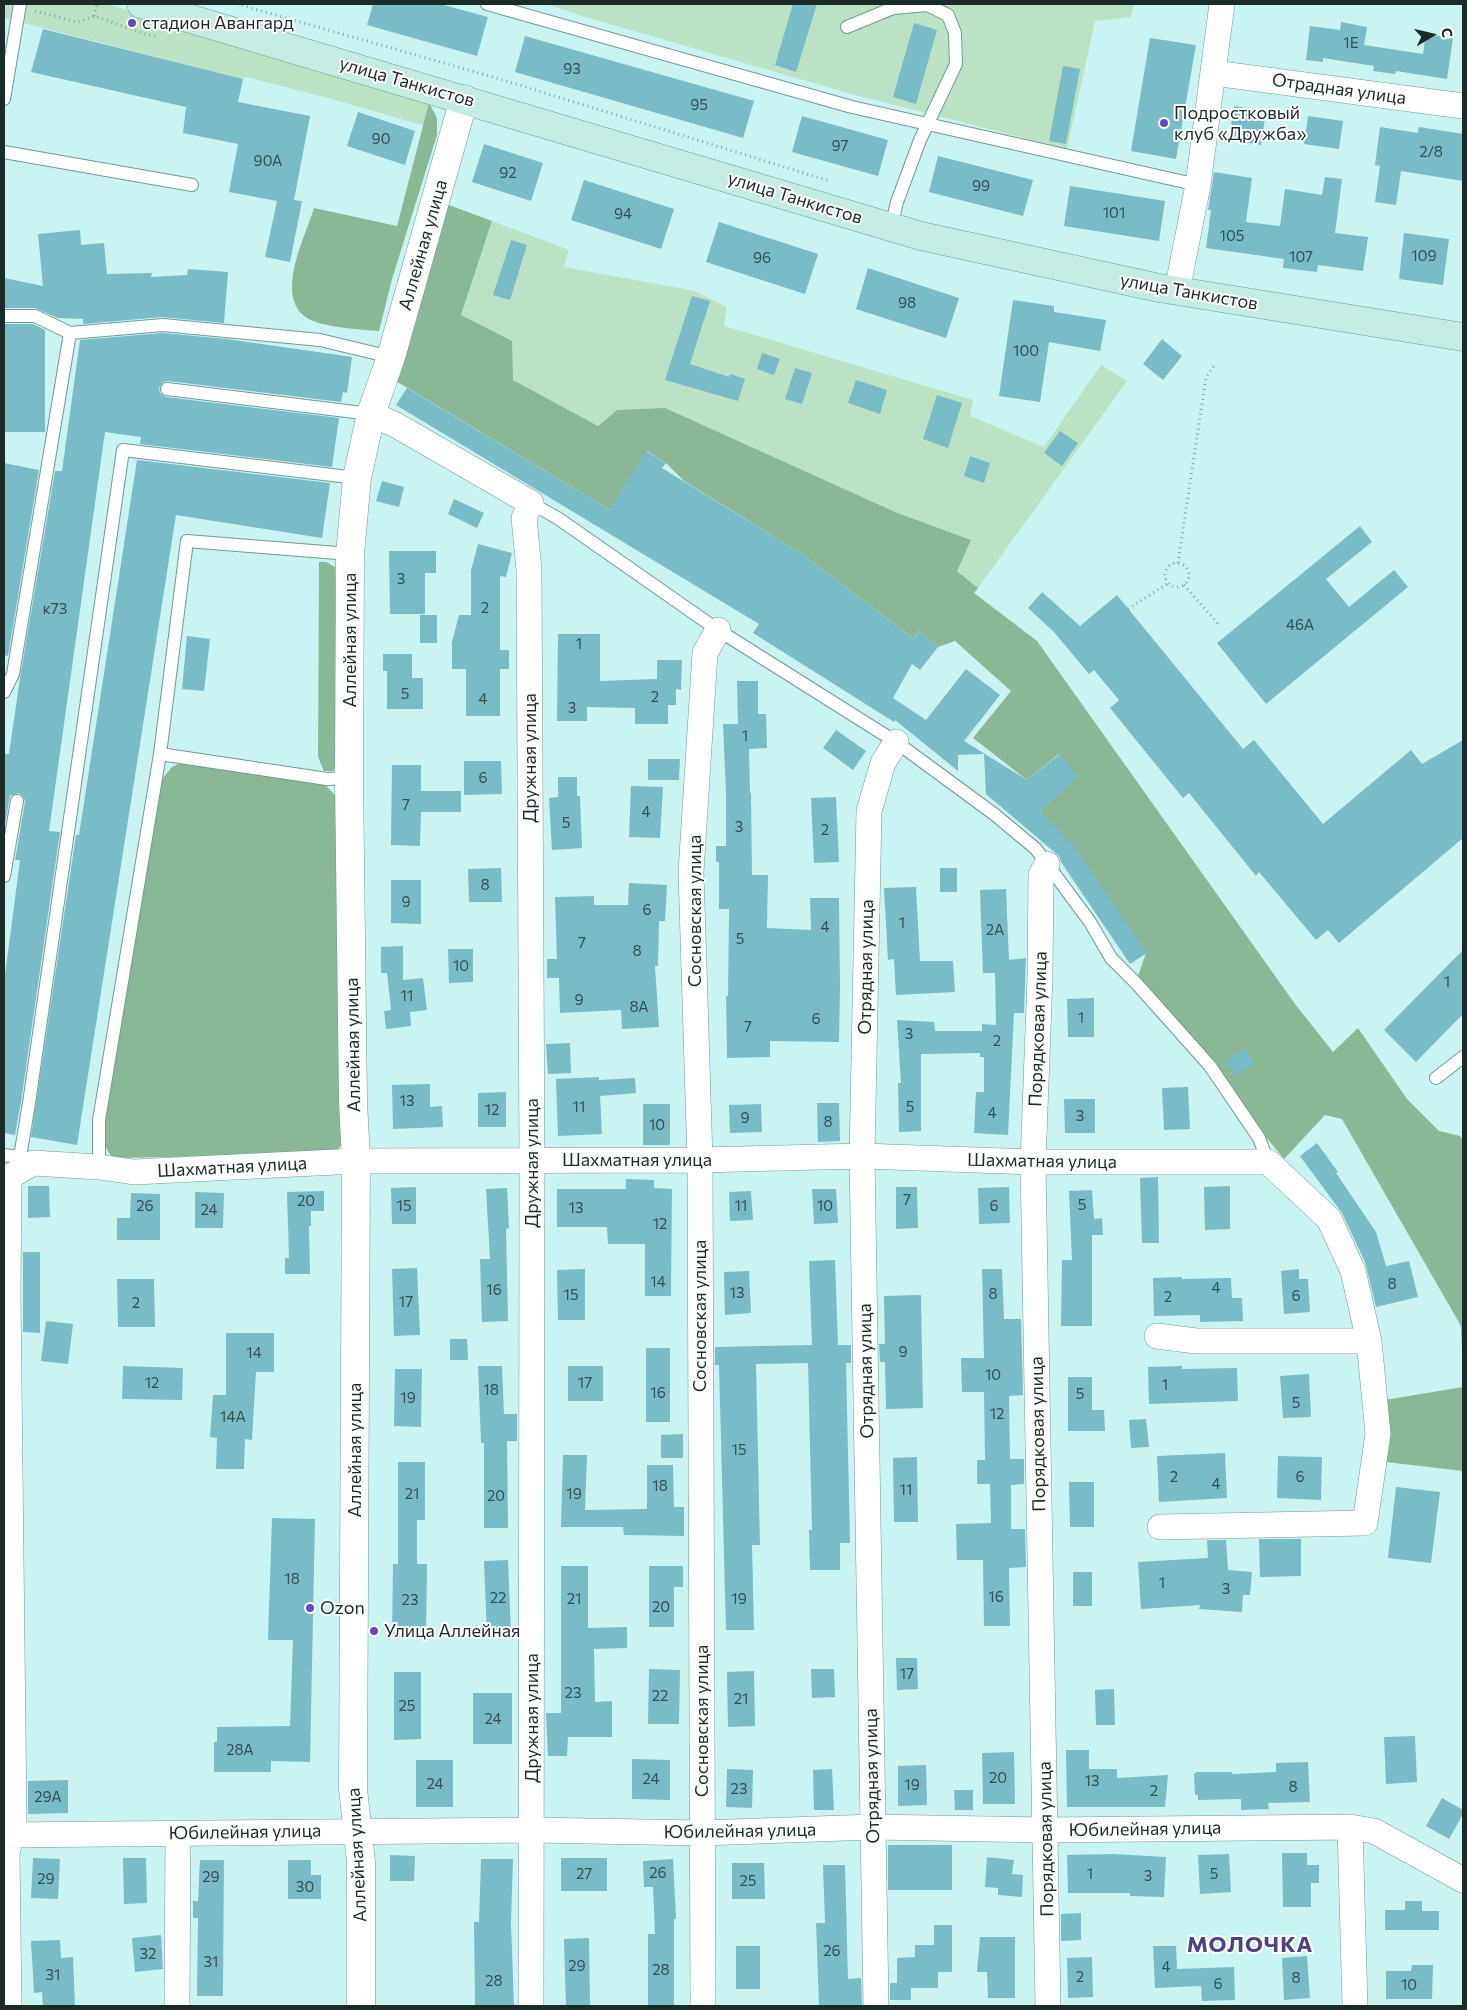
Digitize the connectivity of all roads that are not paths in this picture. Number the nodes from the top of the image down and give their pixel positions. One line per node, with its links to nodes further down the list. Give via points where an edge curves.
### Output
1 (20, 4): 7 (lane)
2 (141, 4): 8 (main road, улица Танкистов)
3 (487, 4): 10 (lane, via 852,107)
4 (1222, 4): 6 (street)
5 (847, 26): 10 (lane, via 893,8 927,5 948,15 955,33 956,64)
6 (1214, 73): 9 (street, Отрадная улица); 13 (street)
7 (4, 99)
8 (464, 99): 14 (main road, улица Танкистов); 19 (street, Аллейная улица)
9 (1463, 106)
10 (928, 124): 13 (lane); 14 (lane, via 897,202)
11 (4, 152): 12 (lane)
12 (192, 185)
13 (1198, 185): 15 (street)
14 (892, 227): 15 (main road, улица Танкистов, via 1048,265)
15 (1177, 291): 18 (main road, улица Танкистов)
16 (4, 316): 17 (lane, via 35,316)
17 (70, 333): 19 (lane, via 163,325 320,340); 26 (lane, via 13,674)
18 (1463, 337)
19 (391, 357): 21 (street, Аллейная улица)
20 (167, 389): 21 (lane)
21 (371, 414): 22 (street, Аллейная улица); 23 (street)
22 (357, 478): 24 (street, Аллейная улица); 41 (lane, via 123,450 29,1103)
23 (531, 503): 25 (lane); 38 (street, Дружная улица, via 524,518 529,570)
24 (350, 554): 28 (lane, via 187,541); 29 (street, Аллейная улица)
25 (718, 630): 27 (lane); 36 (street, Сосновская улица, via 705,653 691,872)
26 (4, 692)
27 (896, 742): 31 (lane, via 994,814 1036,849); 35 (street, Отрядная улица, via 883,763 869,811)
28 (160, 754): 29 (lane, via 327,779); 42 (lane, via 99,1120)
29 (349, 778): 37 (street, Аллейная улица)
30 (17, 801): 32 (lane)
31 (1047, 864): 39 (street, Порядковая улица, via 1041,875); 40 (lane, via 1090,922 1111,958 1210,1066 1259,1138)
32 (4, 876)
33 (1463, 1057): 34 (lane)
34 (1436, 1078)
35 (862, 1156): 36 (street, Шахматная улица); 39 (street, Шахматная улица); 46 (street, Отрядная улица)
36 (700, 1160): 38 (street, Шахматная улица); 51 (street, Сосновская улица)
37 (356, 1161): 38 (street, Шахматная улица); 42 (street, Шахматная улица, via 134,1172); 50 (street, Аллейная улица, via 353,1789)
38 (532, 1161): 48 (street, Дружная улица)
39 (1033, 1162): 40 (street, Шахматная улица); 49 (street, Порядковая улица)
40 (1268, 1162): 44 (street, via 1329,1219 1352,1271)
41 (16, 1163): 42 (street, Шахматная улица); 53 (street, via 8,1294 14,1819)
42 (99, 1167)
43 (1156, 1336): 44 (street, via 1196,1341)
44 (1369, 1341): 45 (street, via 1378,1434 1365,1523)
45 (1160, 1527)
46 (873, 1827): 49 (street, Юбилейная улица); 51 (street, Юбилейная улица); 60 (street, Отрядная улица)
47 (1350, 1827): 49 (street, Юбилейная улица); 54 (street, Юбилейная улица, via 1374,1831); 62 (street)
48 (532, 1830): 50 (street, Юбилейная улица); 51 (street, Юбилейная улица); 58 (street, Дружная улица)
49 (1046, 1830): 61 (street, Порядковая улица)
50 (358, 1831): 52 (street, Юбилейная улица); 57 (street, Аллейная улица)
51 (702, 1833): 59 (street, Сосновская улица)
52 (178, 1834): 53 (street, Юбилейная улица); 56 (street)
53 (8, 1835): 55 (street)
54 (1463, 1880)
55 (9, 2006)
56 (177, 2006)
57 (361, 2006)
58 (531, 2006)
59 (702, 2006)
60 (876, 2006)
61 (1048, 2006)
62 (1354, 2006)

